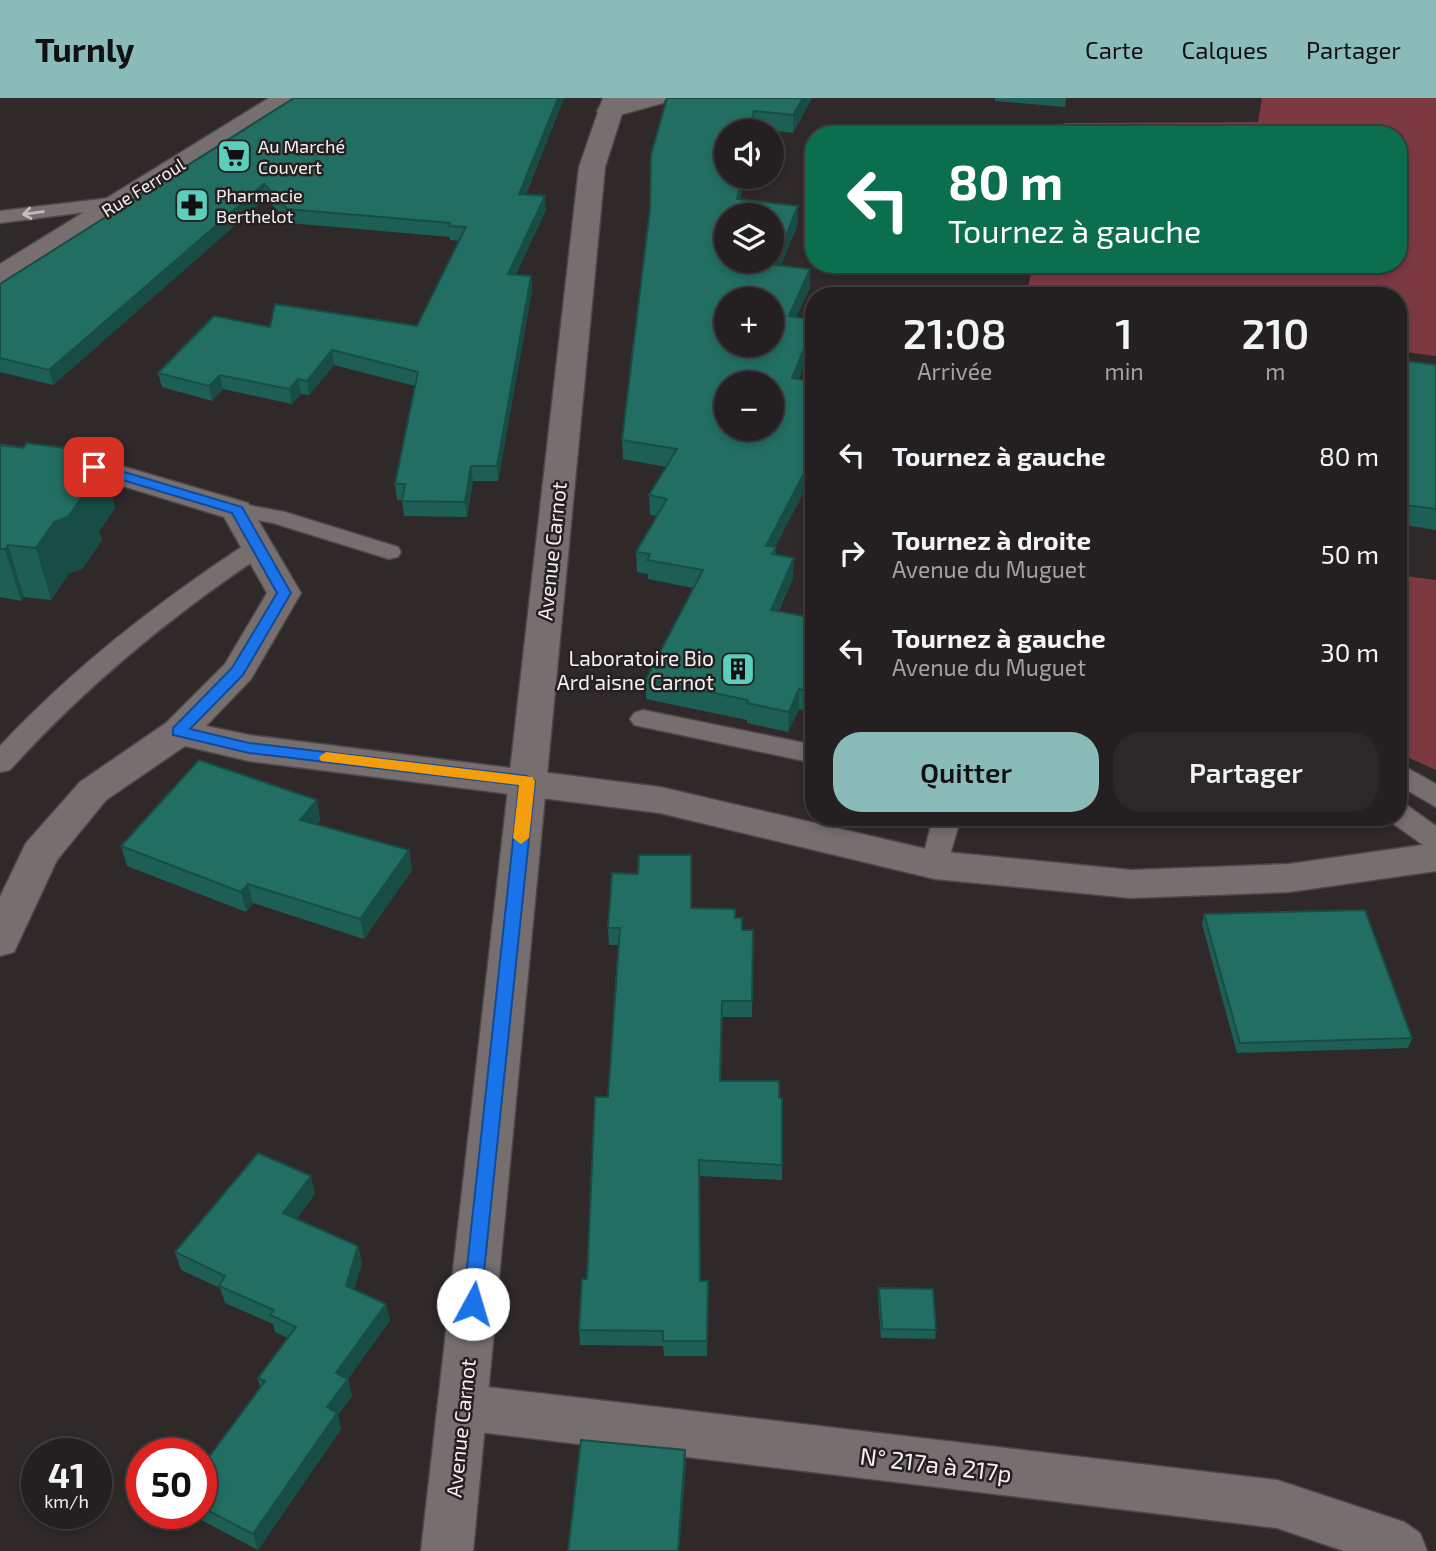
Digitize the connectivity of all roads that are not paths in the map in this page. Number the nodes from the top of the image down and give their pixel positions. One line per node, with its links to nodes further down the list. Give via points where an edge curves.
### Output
1 (286, 98): 4 (street, Rue Ferroul)
2 (654, 98): 3 (street)
3 (612, 105): 16 (street, Avenue Carnot, via 592,167)
4 (118, 202): 5 (lane, one-way to 5); 6 (street, Rue Ferroul)
5 (0, 217)
6 (0, 276)
7 (0, 454): 8 (street, via 94,467)
8 (237, 510): 9 (street); 10 (lane, via 277,517)
9 (258, 547): 12 (street, via 284,593 238,671); 14 (lane, via 123,646 43,714)
10 (389, 552)
11 (643, 719): 13 (lane)
12 (179, 732): 16 (street, via 249,748); 23 (street, via 93,791 40,853)
13 (805, 752)
14 (0, 763)
15 (1407, 778): 17 (lane)
16 (527, 781): 22 (street, via 660,800); 24 (street, Avenue Carnot)
17 (1436, 796)
18 (1407, 819): 20 (lane)
19 (945, 826): 22 (lane)
20 (1436, 840)
21 (1436, 857): 22 (street, via 1289,878 1130,884)
22 (934, 865)
23 (0, 942)
24 (462, 1407): 25 (street, Avenue Carnot); 26 (street, N° 217a à 217p, via 1277,1504 1386,1540)
25 (447, 1551)
26 (1401, 1551)

